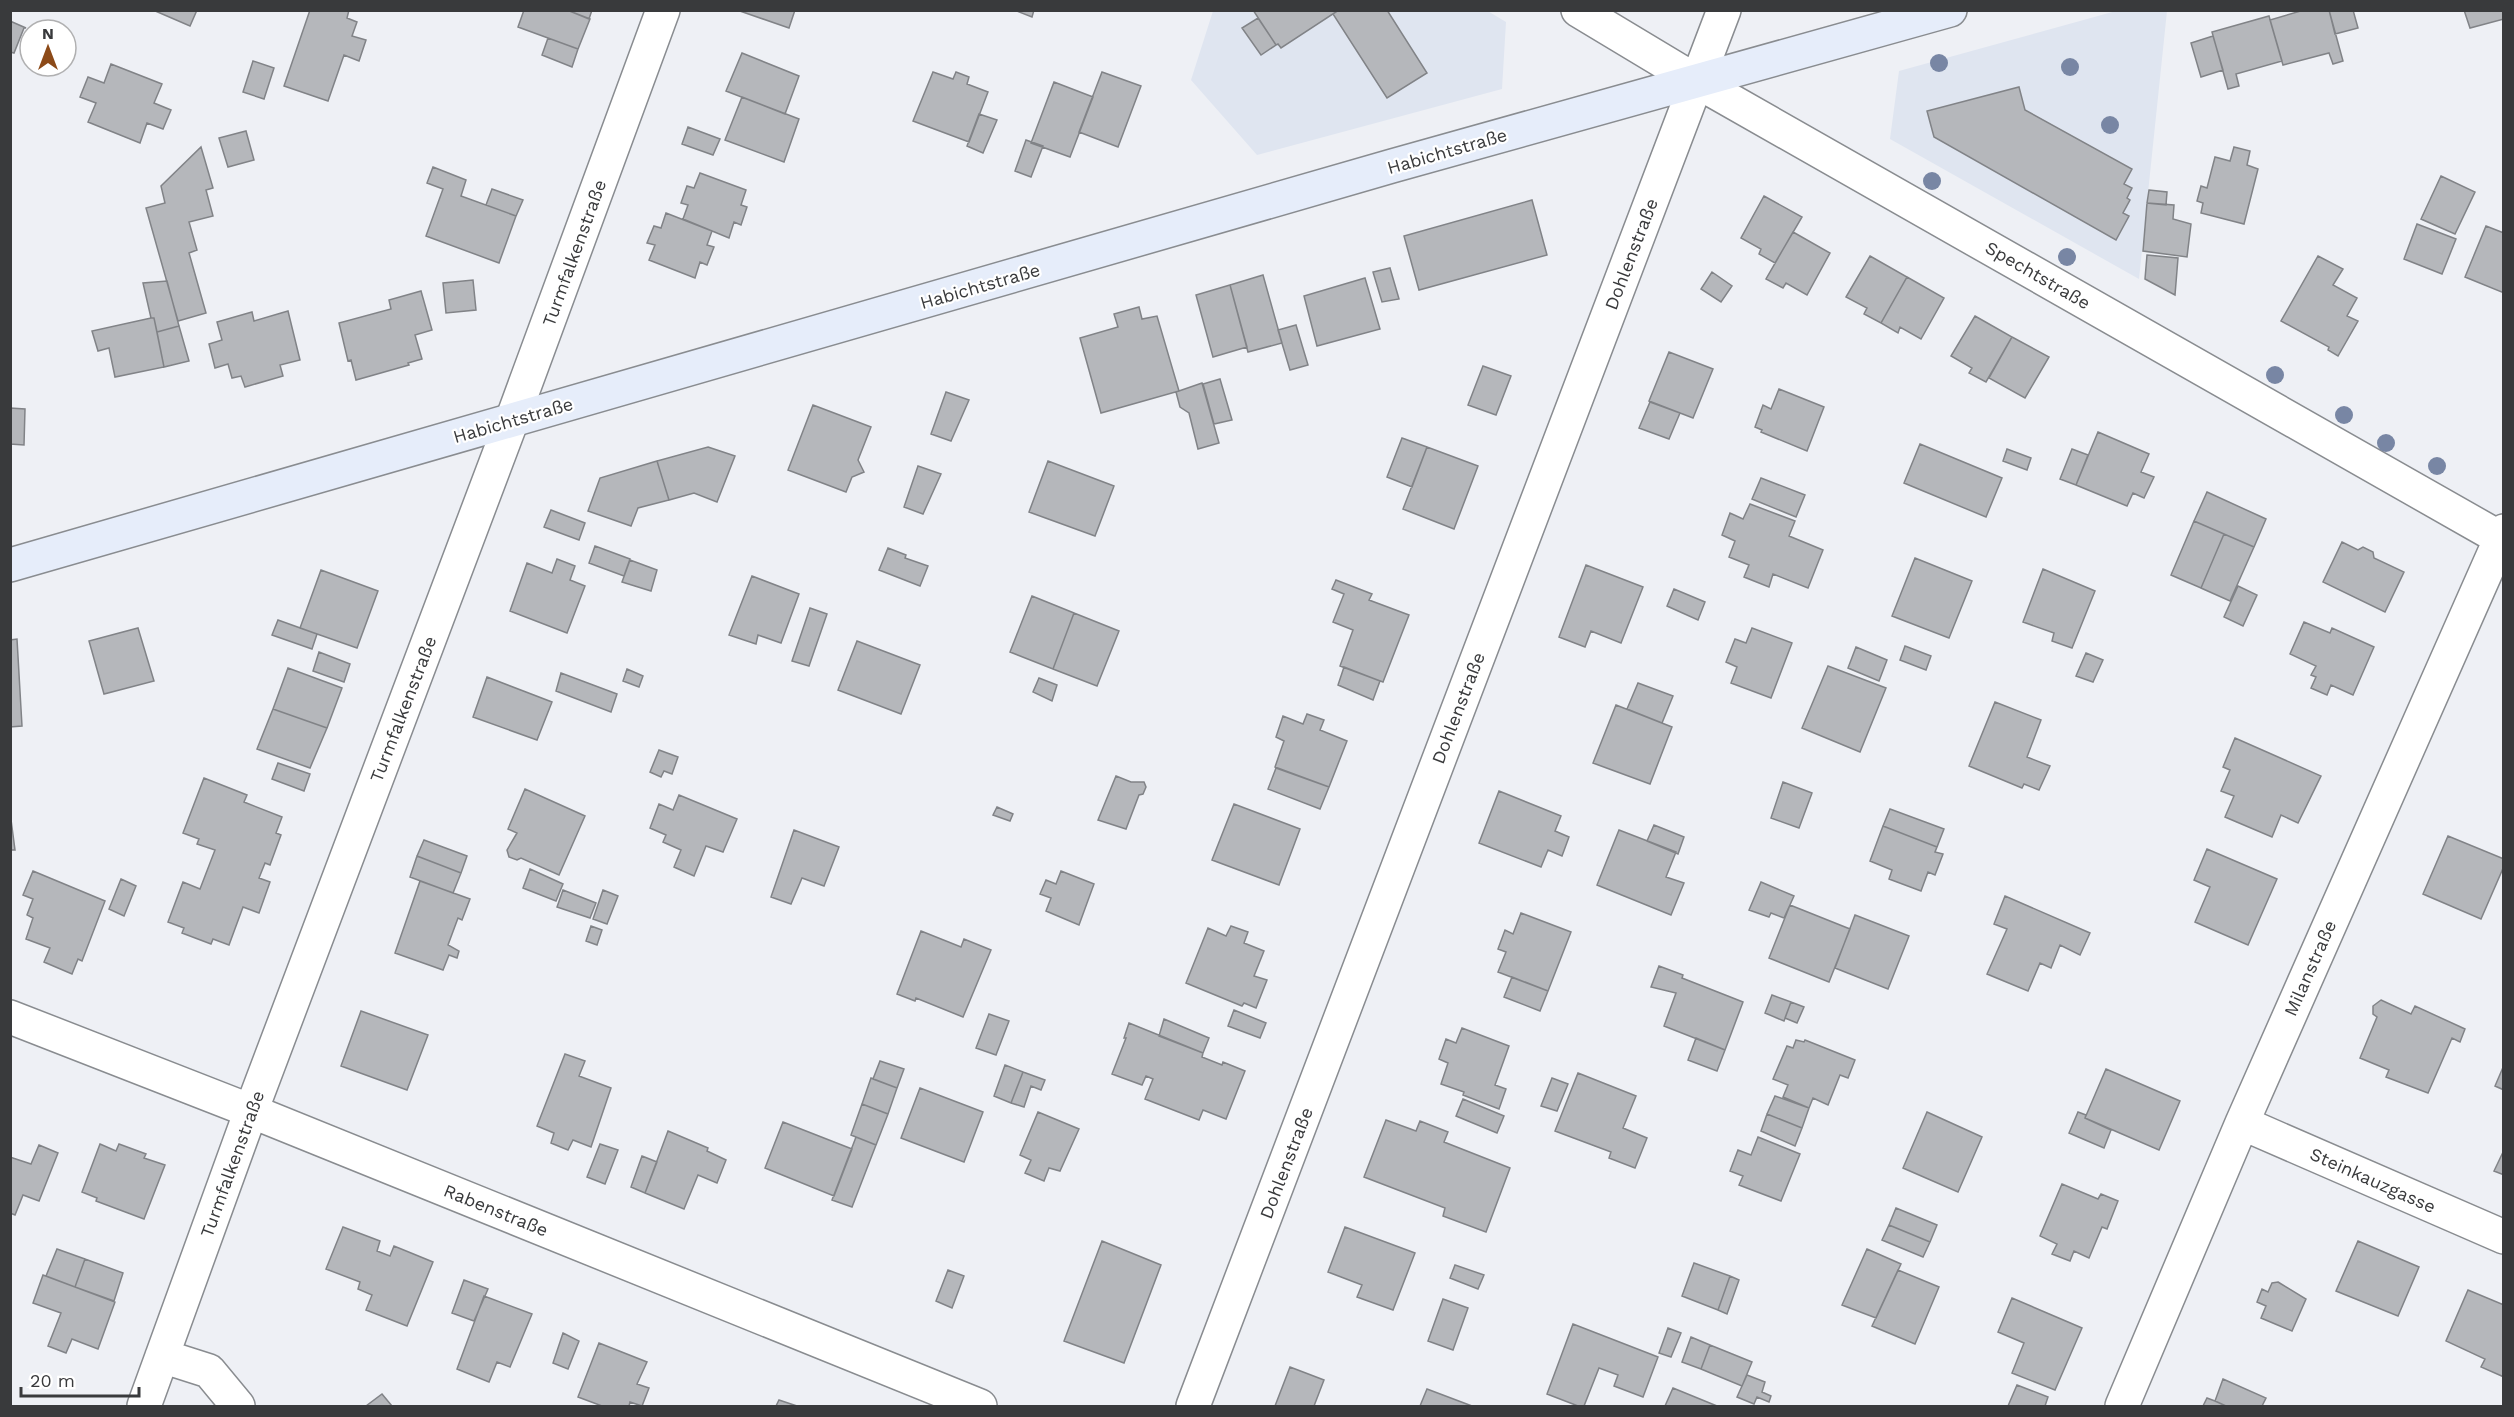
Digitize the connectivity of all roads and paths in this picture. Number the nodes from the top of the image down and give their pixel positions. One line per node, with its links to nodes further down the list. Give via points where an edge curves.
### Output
1 (663, 10): 6 (street, Turmfalkenstraße)
2 (1578, 10): 5 (street, Spechtstraße)
3 (1724, 10): 5 (street, Dohlenstraße)
4 (1950, 10): 5 (main road, Habichtstraße)
5 (1696, 81): 6 (main road, Habichtstraße); 7 (street, Spechtstraße); 17 (street, Dohlenstraße)
6 (512, 420): 8 (main road, Habichtstraße); 10 (street, Turmfalkenstraße)
7 (2502, 535): 11 (street, Milanstraße)
8 (10, 565)
9 (10, 1017): 10 (street, Rabenstraße)
10 (251, 1111): 13 (street, Turmfalkenstraße); 16 (street, Rabenstraße)
11 (2242, 1123): 12 (street, Steinkauzgasse); 18 (street, Milanstraße)
12 (2504, 1237)
13 (162, 1356): 14 (street, Turmfalkenstraße); 15 (street, via 209,1371)
14 (144, 1407)
15 (238, 1407)
16 (980, 1407)
17 (1193, 1407)
18 (2122, 1407)

